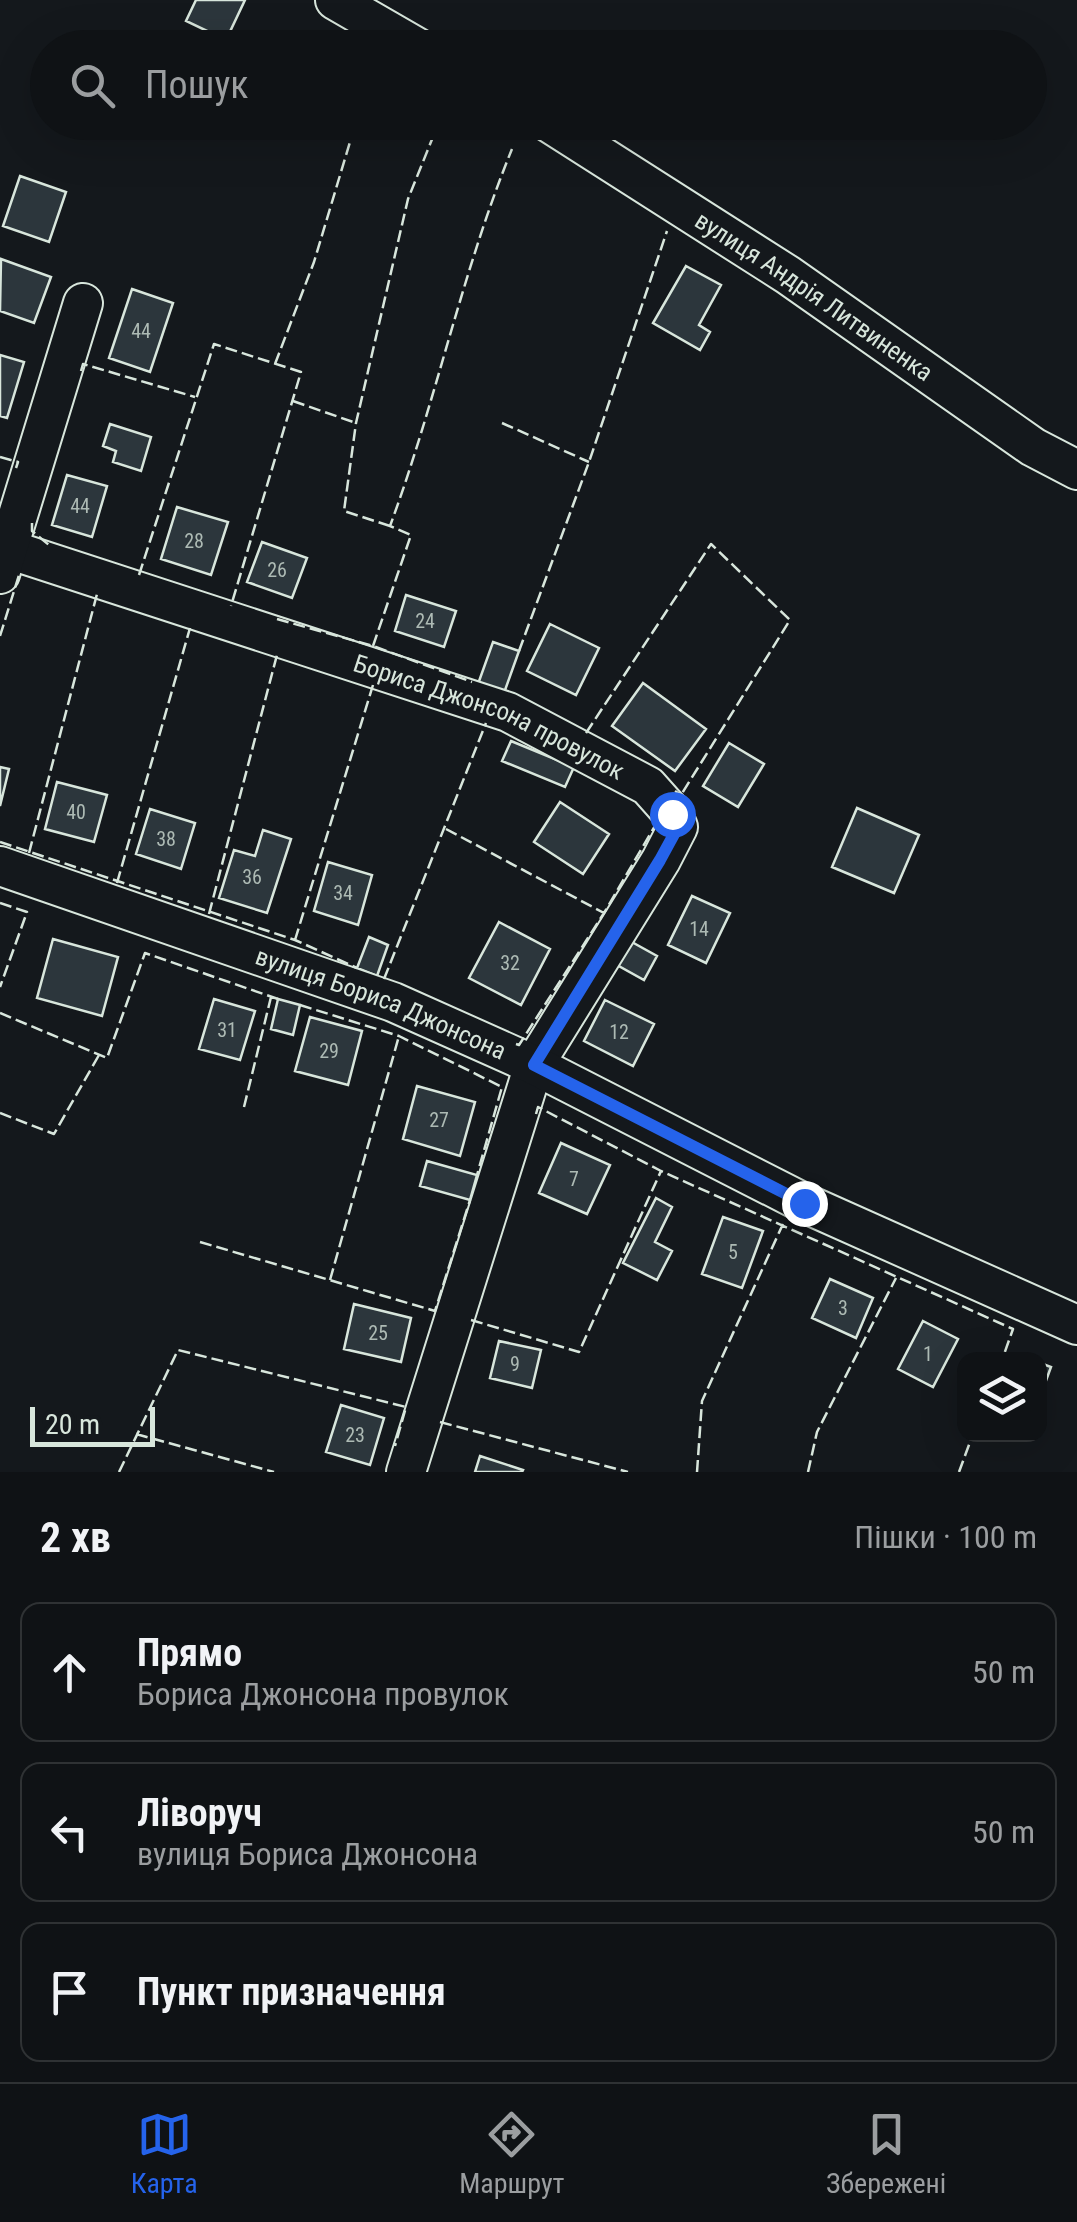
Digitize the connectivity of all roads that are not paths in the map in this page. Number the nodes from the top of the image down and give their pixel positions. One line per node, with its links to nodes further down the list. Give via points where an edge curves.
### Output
1 (335, 0): 2 (street)
2 (387, 30)
3 (576, 140): 5 (street, вулиця Андрія Литвиненка, via 788,275 1033,447)
4 (83, 303): 6 (street, Бориса Джонсона провулок)
5 (1077, 470)
6 (4, 561): 8 (street, Бориса Джонсона провулок, via 508,712 648,786 678,827)
7 (0, 866): 8 (street, вулиця Бориса Джонсона, via 393,1002)
8 (534, 1065): 9 (street, вулиця Бориса Джонсона, via 804,1203); 10 (street, Бориса Джонсона провулок)
9 (1077, 1324)
10 (406, 1472)

